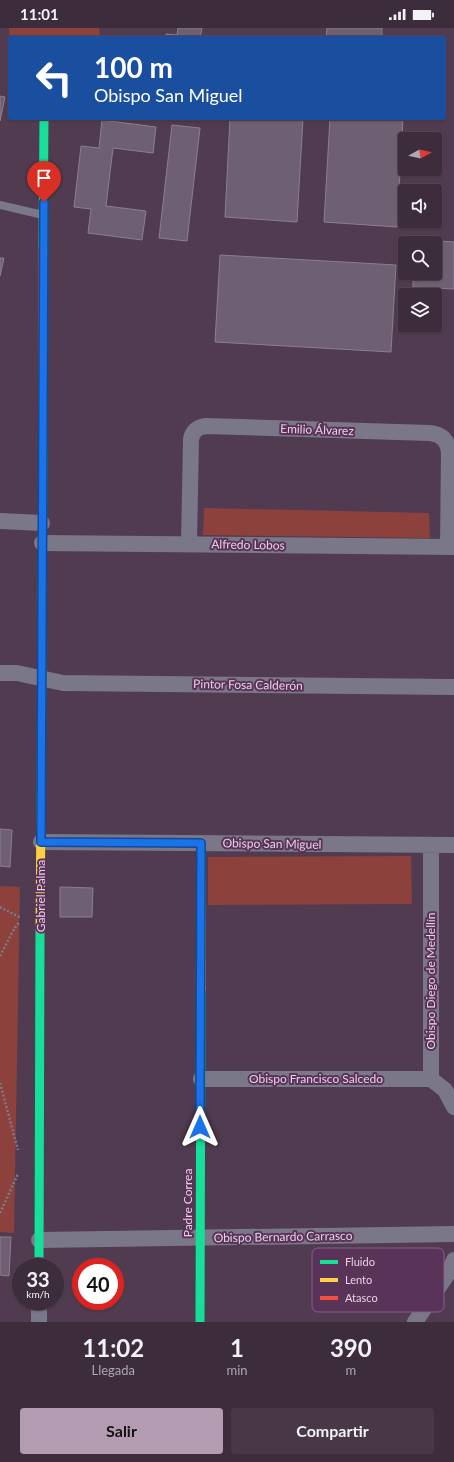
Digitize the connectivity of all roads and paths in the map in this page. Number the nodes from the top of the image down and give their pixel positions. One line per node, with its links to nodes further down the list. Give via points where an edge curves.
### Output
1 (44, 120): 3 (street, Gabriel Palma)
2 (0, 205): 3 (lane)
3 (44, 216): 5 (street, Gabriel Palma)
4 (0, 521): 5 (street)
5 (42, 523): 6 (street, Gabriel Palma)
6 (42, 543): 7 (street, Alfredo Lobos); 10 (street, Gabriel Palma)
7 (189, 544): 8 (street, Alfredo Lobos); 8 (street, Emilio Álvarez, via 191,439 196,430 206,426 439,435 447,443 449,453)
8 (451, 547)
9 (0, 672): 10 (street, Pintor Fosa Calderón)
10 (42, 679): 11 (street, Pintor Fosa Calderón, via 63,683); 12 (street, Gabriel Palma)
11 (454, 687)
12 (41, 842): 13 (street, Obispo San Miguel); 27 (street, Gabriel Palma)
13 (201, 843): 14 (street, Obispo San Miguel); 18 (street, Padre Correa)
14 (431, 845): 15 (street, Obispo San Miguel); 19 (street, Obispo Diego de Medellín)
15 (454, 846)
16 (0, 907): 17 (path)
17 (22, 918)
18 (200, 1079): 19 (street, Obispo Francisco Salcedo); 26 (street, Padre Correa)
19 (431, 1079): 21 (street, via 445,1090)
20 (0, 1083): 22 (path)
21 (454, 1107)
22 (18, 1151)
23 (19, 1173): 24 (path)
24 (0, 1214)
25 (454, 1234): 26 (street, Obispo Bernardo Carrasco)
26 (200, 1238): 27 (street, Obispo Bernardo Carrasco); 34 (street, Padre Correa)
27 (40, 1240): 28 (street, Gabriel Palma)
28 (39, 1258)
29 (454, 1260): 30 (street)
30 (444, 1279)
31 (39, 1310): 33 (street)
32 (421, 1312): 35 (street)
33 (39, 1322)
34 (200, 1322)
35 (414, 1322)

